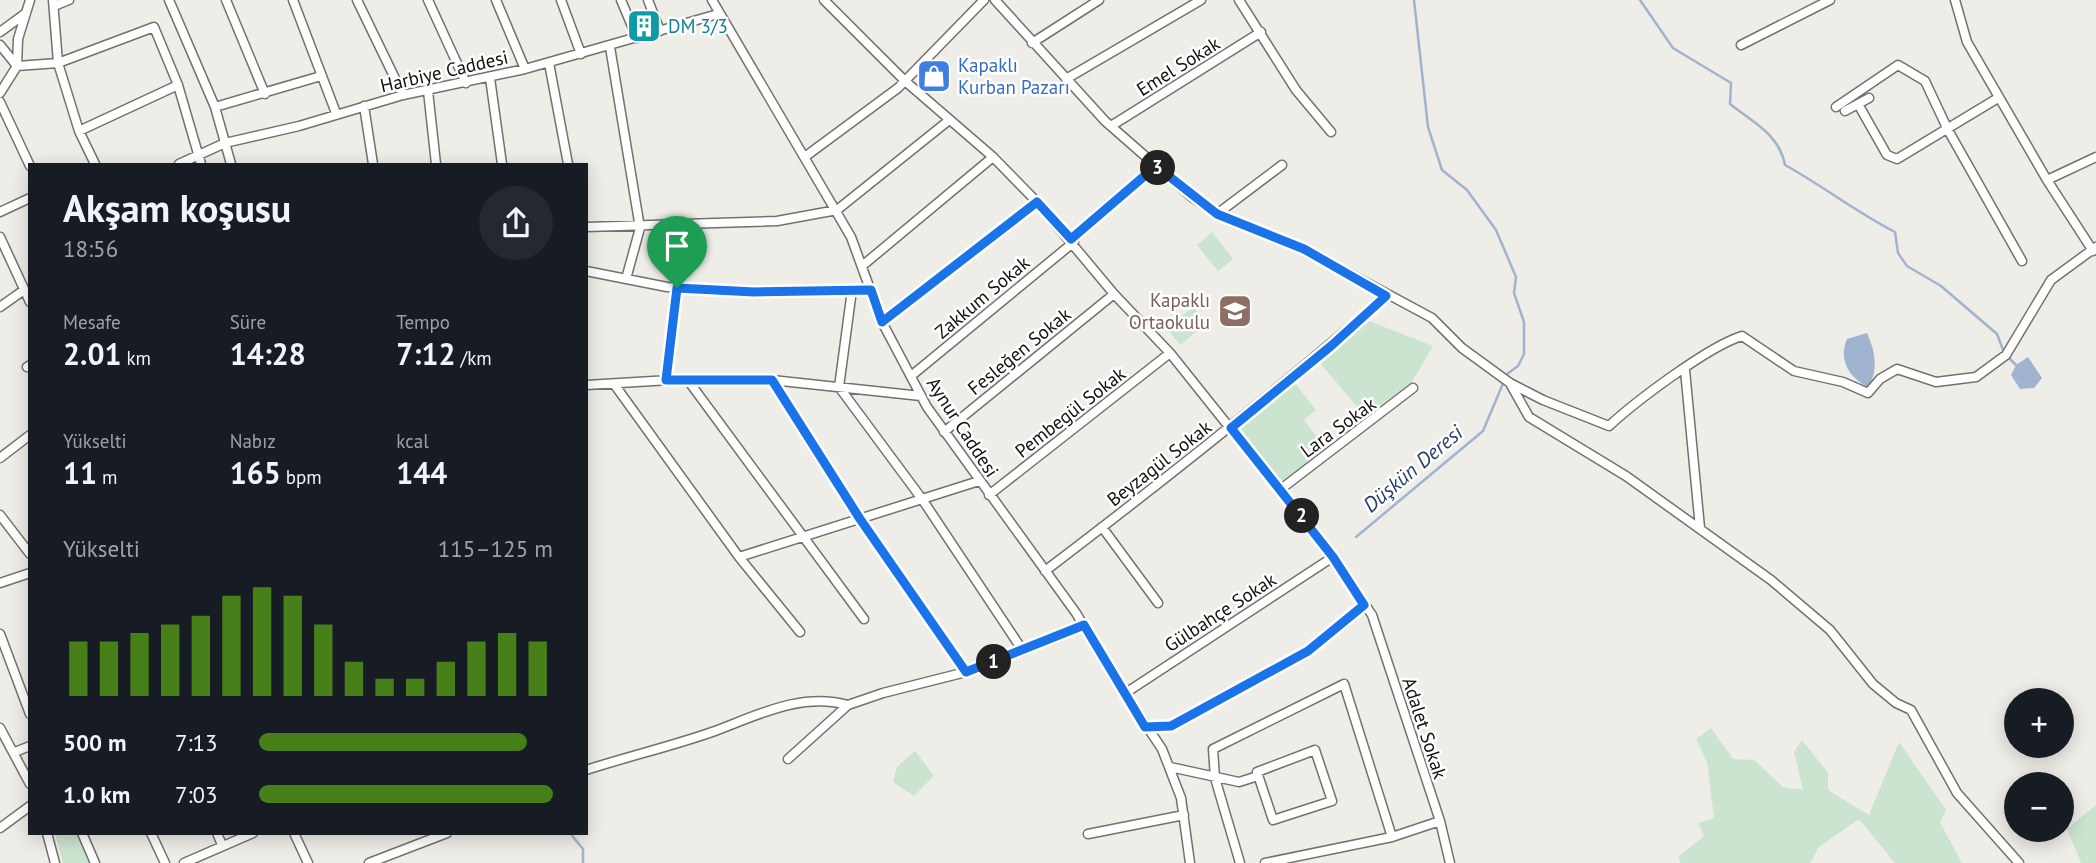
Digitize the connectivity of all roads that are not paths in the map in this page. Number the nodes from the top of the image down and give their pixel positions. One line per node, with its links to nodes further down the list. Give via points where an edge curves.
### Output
1 (30, 0): 22 (street)
2 (69, 0): 21 (street)
3 (169, 0): 52 (street)
4 (226, 0): 45 (street)
5 (293, 0): 37 (street)
6 (357, 0): 46 (street)
7 (428, 0): 41 (street)
8 (496, 0): 36 (street)
9 (561, 0): 32 (street)
10 (621, 0): 27 (street)
11 (648, 0): 24 (street)
12 (712, 0): 23 (street, Aynur Caddesi)
13 (824, 0): 40 (street, Adalet Sokak)
14 (984, 0): 40 (street)
15 (995, 0): 28 (street)
16 (1099, 0): 28 (street)
17 (1200, 0): 39 (street)
18 (1239, 0): 26 (street)
19 (1830, 0): 30 (street)
20 (1955, 0): 48 (street, via 1967,42)
21 (54, 3): 34 (street)
22 (26, 13): 25 (street); 35 (street)
23 (718, 14): 24 (street, Harbiye Caddesi); 60 (street, Aynur Caddesi)
24 (660, 31): 27 (street, Harbiye Caddesi)
25 (0, 32)
26 (1261, 32): 55 (street, Emel Sokak); 58 (street, via 1296,90)
27 (637, 38): 31 (street, Harbiye Caddesi)
28 (1032, 43): 39 (street)
29 (0, 45): 35 (street)
30 (1741, 45)
31 (610, 47): 32 (street, Harbiye Caddesi); 80 (street)
32 (581, 54): 33 (street, Harbiye Caddesi)
33 (549, 63): 36 (street, Harbiye Caddesi); 70 (street)
34 (58, 64): 35 (street); 42 (street, via 155,27); 57 (street)
35 (17, 66): 44 (street)
36 (525, 69): 38 (street, Harbiye Caddesi)
37 (321, 76): 45 (street); 53 (street)
38 (490, 78): 41 (street, Harbiye Caddesi); 69 (street)
39 (1066, 79): 55 (street)
40 (905, 81): 54 (street, Adalet Sokak); 60 (street)
41 (466, 83): 43 (street, Harbiye Caddesi)
42 (177, 85): 57 (street); 63 (street)
43 (428, 90): 46 (street, Harbiye Caddesi); 68 (street)
44 (0, 93)
45 (265, 94): 52 (street)
46 (403, 95): 51 (street, Harbiye Caddesi)
47 (1868, 98): 50 (street)
48 (1998, 98): 56 (street); 73 (street)
49 (0, 102): 64 (street)
50 (1858, 104): 56 (street, via 1891,158 1903,158); 56 (street, via 1841,109 1898,65 1925,81)
51 (364, 106): 53 (street, Harbiye Caddesi); 67 (street)
52 (215, 107): 59 (street)
53 (336, 113): 59 (street, Harbiye Caddesi)
54 (948, 121): 61 (street, Adalet Sokak); 76 (street)
55 (1111, 126): 72 (street)
56 (1948, 130): 84 (street)
57 (79, 131): 65 (street)
58 (1331, 132)
59 (225, 143): 63 (street, Harbiye Caddesi); 66 (street)
60 (806, 156): 76 (street, Aynur Caddesi)
61 (993, 157): 75 (street, Adalet Sokak); 85 (street)
62 (2096, 157): 73 (street)
63 (200, 160)
64 (29, 163)
65 (95, 163)
66 (231, 163)
67 (373, 163)
68 (436, 163)
69 (502, 163)
70 (568, 163)
71 (1282, 165): 78 (street)
72 (1156, 166): 78 (street); 82 (street, Zakkum Sokak)
73 (2047, 180): 83 (street)
74 (28, 199): 77 (street)
75 (1037, 202): 82 (street, Adalet Sokak); 96 (street)
76 (837, 210): 80 (street, via 777,221); 85 (street, Aynur Caddesi)
77 (0, 212)
78 (1217, 214): 93 (street, via 1304,249)
79 (588, 228): 80 (street)
80 (639, 228): 87 (street)
81 (0, 237): 89 (street)
82 (1072, 240): 92 (street, Adalet Sokak); 99 (street, Zakkum Sokak)
83 (2094, 250): 98 (street, via 2051,281 2006,355 1976,377 1936,382 1897,369 1868,393 1794,371 1742,336)
84 (2022, 261)
85 (862, 266): 91 (street, Aynur Caddesi)
86 (588, 271): 87 (street)
87 (626, 279): 88 (street)
88 (677, 288): 90 (street); 101 (street)
89 (24, 290): 94 (street); 95 (street)
90 (852, 290): 91 (street); 106 (street)
91 (871, 290): 96 (street, Aynur Caddesi)
92 (1114, 294): 97 (street, Adalet Sokak); 110 (street, Fesleğen Sokak)
93 (1386, 296): 103 (street, via 1432,318 1462,348); 109 (street, Beyzagül Sokak)
94 (28, 298)
95 (4, 304)
96 (882, 322): 99 (street, Aynur Caddesi)
97 (1170, 353): 109 (street, Adalet Sokak); 115 (street, Pembegül Sokak)
98 (1685, 370): 103 (street, via 1609,426); 120 (street)
99 (911, 376): 108 (street, Aynur Caddesi)
100 (687, 379): 101 (street); 102 (street); 121 (street)
101 (666, 380): 104 (street)
102 (772, 380): 106 (street); 118 (street)
103 (1510, 383): 120 (street, via 1529,417)
104 (614, 384): 105 (street); 123 (street)
105 (588, 385)
106 (839, 387): 108 (street); 116 (street)
107 (1413, 388): 114 (street, Lara Sokak)
108 (921, 396): 110 (street, Aynur Caddesi)
109 (1231, 428): 114 (street, Adalet Sokak); 119 (street, Beyzagül Sokak)
110 (944, 432): 113 (street, Aynur Caddesi)
111 (27, 437): 112 (street)
112 (0, 458)
113 (979, 481): 115 (street, Aynur Caddesi); 116 (street)
114 (1281, 489): 124 (street, Adalet Sokak)
115 (989, 495): 125 (street, Aynur Caddesi)
116 (922, 499): 118 (street); 135 (street)
117 (0, 515): 122 (street)
118 (860, 519): 121 (street); 136 (street)
119 (1102, 527): 125 (street, Beyzagül Sokak); 128 (street)
120 (1700, 528): 174 (street, via 1771,580 1830,631 1873,684 1912,710 1957,793)
121 (801, 537): 123 (street); 130 (street)
122 (28, 551)
123 (738, 556): 132 (street)
124 (1333, 557): 129 (street, Adalet Sokak); 137 (street, Gülbahçe Sokak)
125 (1045, 570): 131 (street, Aynur Caddesi)
126 (28, 574): 127 (street)
127 (0, 583)
128 (1158, 603)
129 (1364, 605): 140 (street, via 1308,651 1171,726); 152 (street, Adalet Sokak, via 1372,615)
130 (864, 619)
131 (1084, 625): 135 (street); 137 (street, Aynur Caddesi)
132 (800, 632)
133 (0, 634): 134 (street)
134 (3, 649): 139 (street)
135 (1023, 652): 136 (street)
136 (966, 672): 138 (street)
137 (1124, 694): 140 (street, Aynur Caddesi)
138 (848, 705): 144 (street); 146 (street, via 828,700 766,709 714,731)
139 (28, 709)
140 (1145, 727): 145 (street, Aynur Caddesi)
141 (2, 734): 143 (street)
142 (28, 747): 143 (street)
143 (15, 752): 149 (street)
144 (788, 759)
145 (1170, 767): 148 (street); 151 (street, Aynur Caddesi)
146 (588, 769)
147 (1258, 776): 147 (street, via 1273,820 1332,801 1315,750 1265,767); 148 (street, via 1239,782)
148 (1215, 778): 162 (street, via 1213,749 1343,684); 171 (street)
149 (28, 779)
150 (28, 807): 153 (street)
151 (1184, 815): 154 (street); 170 (street, Aynur Caddesi)
152 (1440, 821): 162 (street); 173 (street, Adalet Sokak)
153 (0, 828)
154 (1088, 834)
155 (48, 835): 164 (street)
156 (83, 835): 165 (street)
157 (152, 835): 166 (street)
158 (218, 835): 163 (street)
159 (248, 835): 163 (street)
160 (295, 835): 168 (street)
161 (442, 835): 169 (street)
162 (1392, 837): 172 (street)
163 (222, 845): 167 (street)
164 (55, 863)
165 (94, 863)
166 (164, 863)
167 (184, 863)
168 (308, 863)
169 (369, 863)
170 (1190, 863)
171 (1240, 863)
172 (1265, 863)
173 (1450, 863)
174 (2019, 863)

